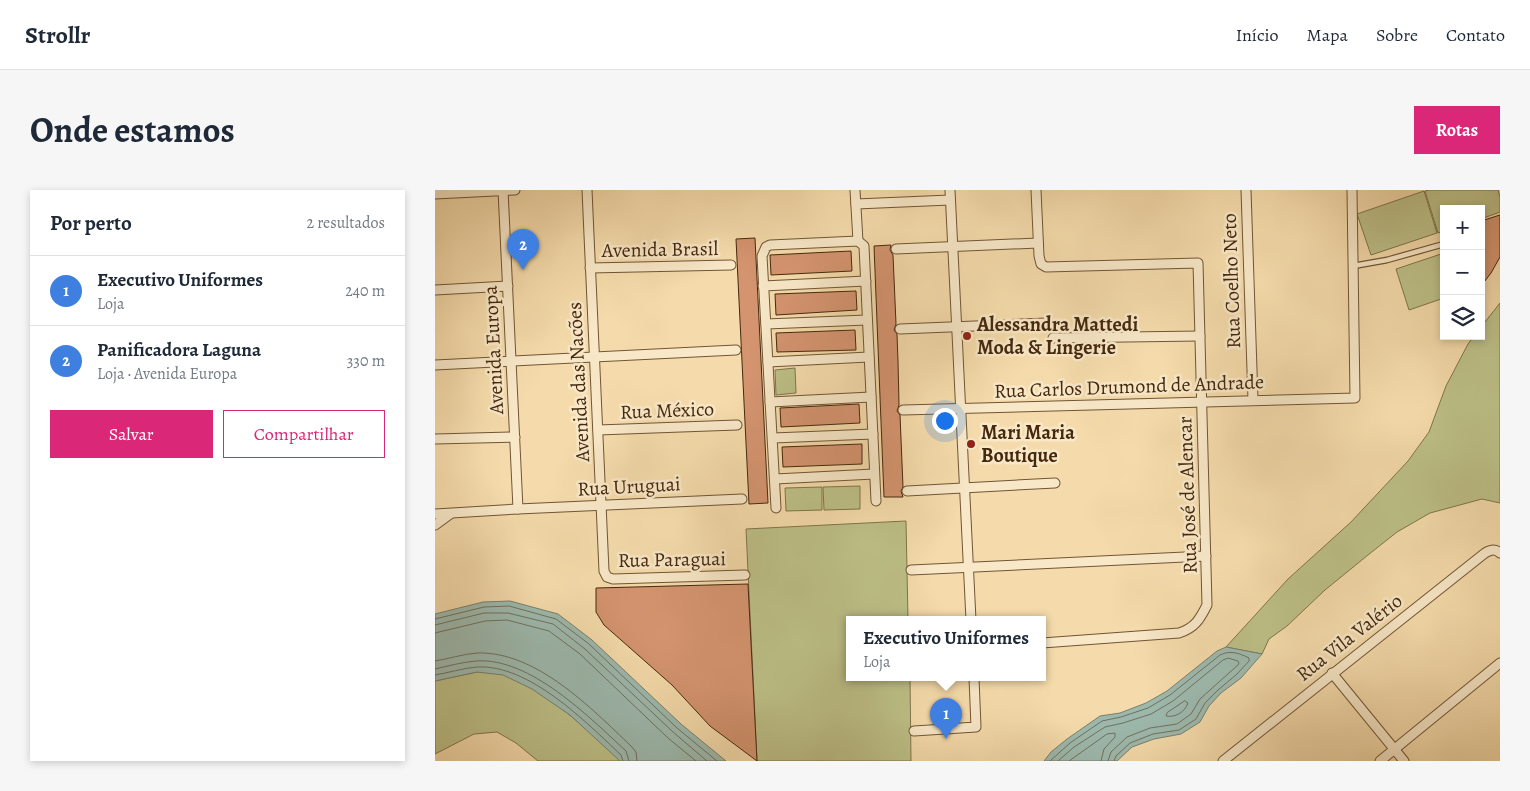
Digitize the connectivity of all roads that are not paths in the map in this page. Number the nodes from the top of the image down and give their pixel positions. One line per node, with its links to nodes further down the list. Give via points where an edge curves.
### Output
1 (503, 190): 2 (street); 8 (street); 20 (street, Avenida Europa)
2 (515, 190)
3 (587, 190): 18 (street, Avenida das Nacões)
4 (855, 190): 10 (street)
5 (1036, 190): 12 (street)
6 (1246, 190): 37 (street, Rua Coelho Neto)
7 (1352, 190): 17 (street)
8 (435, 194)
9 (950, 195): 10 (street); 14 (street)
10 (856, 204): 11 (street)
11 (858, 241): 19 (street, via 864,246); 21 (street, via 770,245 761,256)
12 (1038, 243): 14 (street); 28 (street, Rua José de Alencar, via 1041,264 1051,268 1198,263)
13 (1440, 245): 17 (lane)
14 (953, 246): 15 (street); 26 (street)
15 (896, 249)
16 (731, 265): 18 (street, Avenida Brasil)
17 (1353, 266): 37 (street, Rua Carlos Drumond de Andrade, via 1355,398)
18 (590, 268): 31 (street, Avenida das Nacões)
19 (865, 282): 21 (street); 23 (street)
20 (508, 286): 22 (street); 33 (street, Avenida Europa)
21 (763, 286): 25 (street)
22 (435, 290)
23 (867, 320): 25 (street); 32 (street)
24 (1046, 323): 26 (street)
25 (766, 324): 34 (street)
26 (957, 326): 27 (street); 40 (street)
27 (900, 329)
28 (1200, 336): 29 (street); 39 (street, Rua José de Alencar)
29 (1053, 338)
30 (736, 350): 31 (street)
31 (594, 356): 33 (street); 43 (street, Avenida das Nacões)
32 (869, 357): 34 (street); 36 (street)
33 (511, 360): 35 (street); 45 (street, Avenida Europa)
34 (768, 362): 38 (street)
35 (435, 364)
36 (871, 397): 38 (street); 44 (street)
37 (1253, 400): 39 (street, Rua Carlos Drumond de Andrade)
38 (770, 402): 46 (street)
39 (1202, 402): 40 (street, Rua Carlos Drumond de Andrade); 62 (street, Rua José de Alencar)
40 (961, 408): 41 (street, Rua Carlos Drumond de Andrade); 51 (street)
41 (903, 410)
42 (737, 425): 43 (street, Rua México)
43 (598, 430): 55 (street, Avenida das Nacões)
44 (873, 434): 46 (street); 48 (street)
45 (515, 437): 47 (street); 57 (street, Avenida Europa)
46 (773, 438): 49 (street)
47 (435, 439)
48 (874, 474): 49 (street); 54 (street)
49 (775, 480): 56 (street)
50 (1055, 483): 51 (street)
51 (965, 488): 52 (street); 63 (street)
52 (907, 491)
53 (742, 499): 55 (street, Rua Uruguai)
54 (876, 501)
55 (601, 505): 57 (street, Rua Uruguai); 65 (street, Avenida das Nacões)
56 (776, 508)
57 (518, 509): 59 (street, Rua Uruguai)
58 (435, 514): 59 (street, Rua Uruguai)
59 (450, 514): 60 (street)
60 (435, 525)
61 (1500, 553): 70 (street, Rua Vila Valério, via 1491,550 1485,553)
62 (1206, 556): 63 (street); 68 (street, Rua José de Alencar, via 1207,605 1195,625 1187,630)
63 (968, 568): 64 (street); 67 (street)
64 (911, 570)
65 (604, 572): 66 (street, Rua Paraguai, via 613,578)
66 (745, 575)
67 (971, 616)
68 (1046, 643)
69 (1500, 663): 73 (street)
70 (1332, 673): 73 (street); 74 (street, Rua Vila Valério)
71 (974, 681): 72 (street, via 976,727)
72 (914, 731)
73 (1394, 749): 75 (street); 76 (street)
74 (1223, 761)
75 (1380, 761)
76 (1404, 761)

